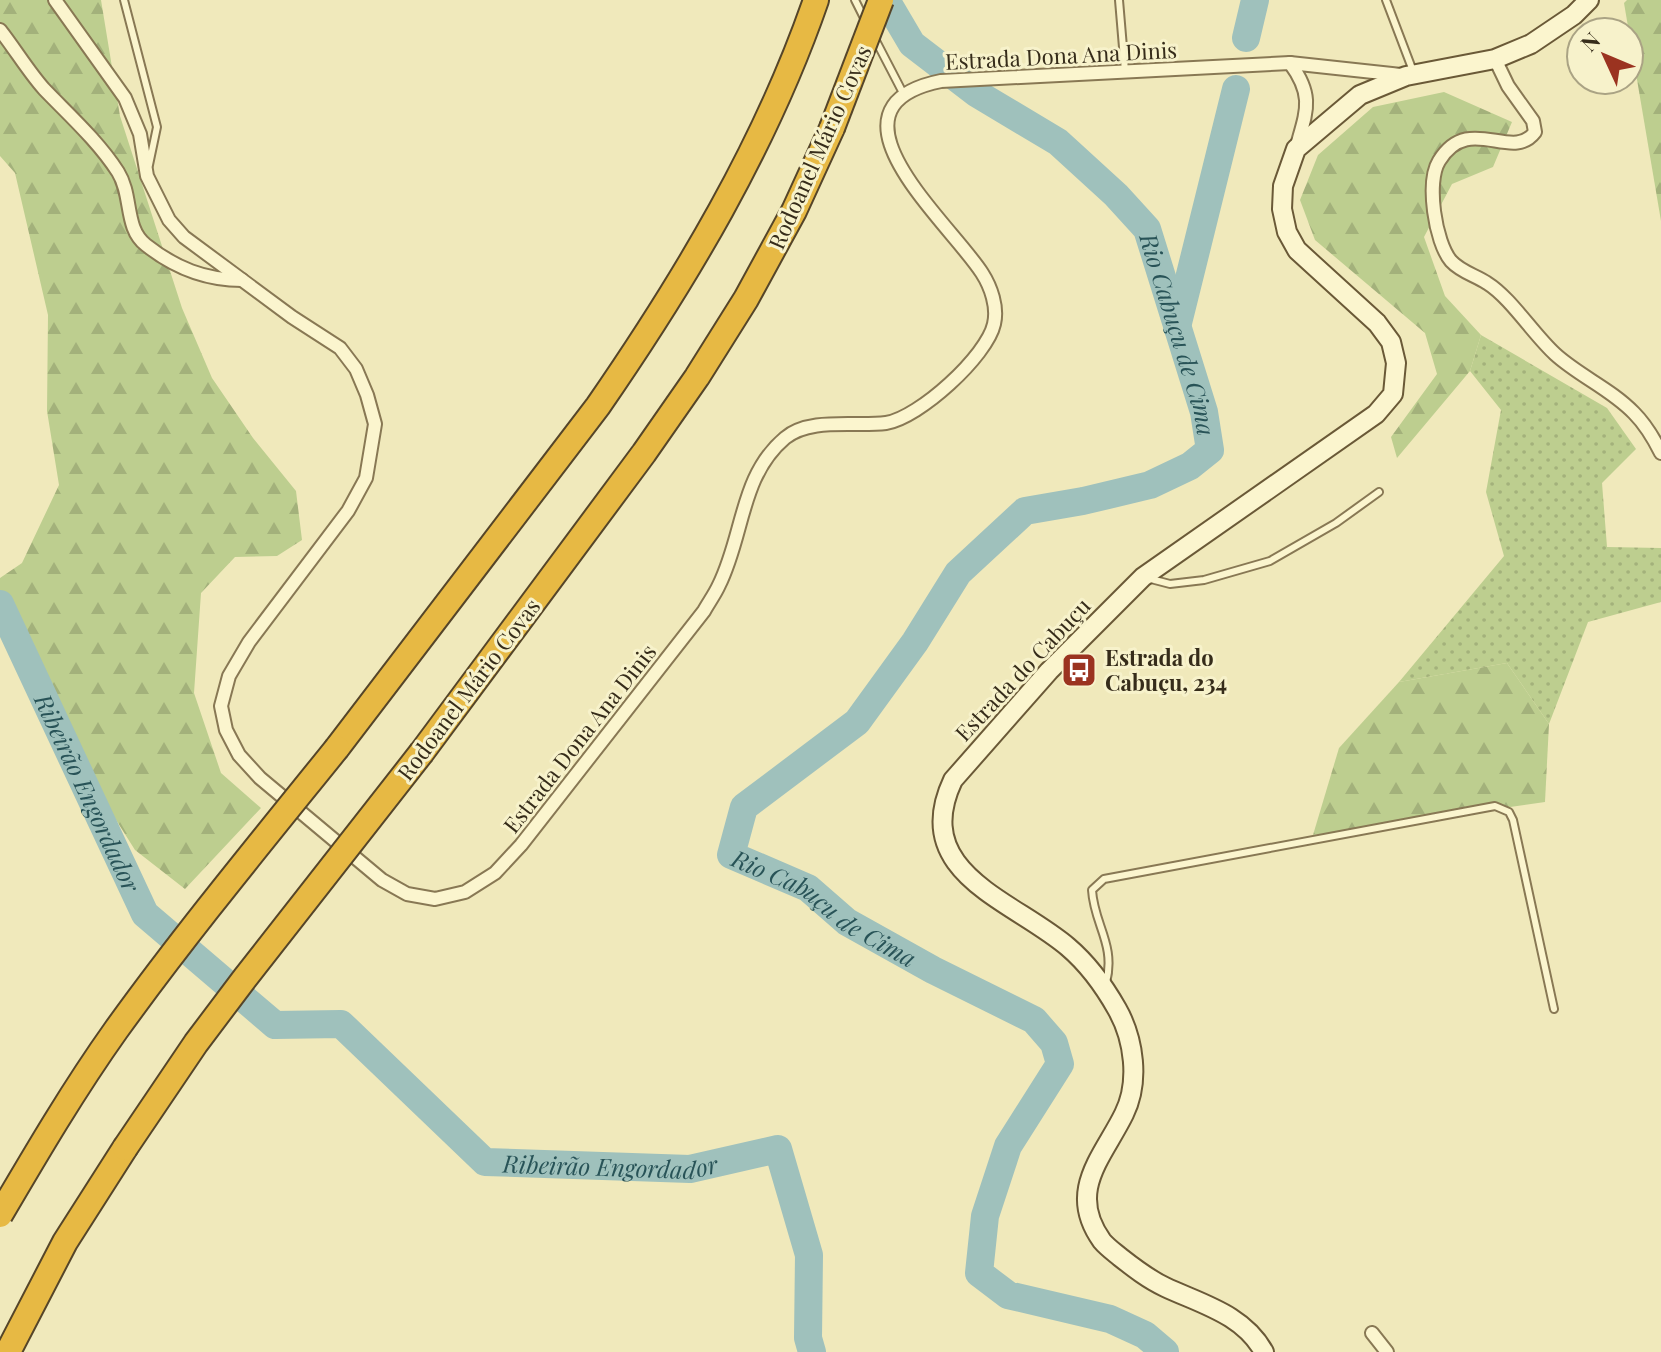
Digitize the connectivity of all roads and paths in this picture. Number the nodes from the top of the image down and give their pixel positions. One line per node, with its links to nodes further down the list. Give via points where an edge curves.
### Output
1 (55, 0): 16 (street, Estrada Dona Ana Dinis, via 125,98 140,134)
2 (124, 0): 16 (lane, via 157,127)
3 (816, 0): 23 (highway, bridge, via 768,118 725,203 635,352 115,1033)
4 (855, 0): 14 (lane)
5 (881, 0): 25 (highway, Rodoanel Mário Covas, bridge, via 794,211 697,377 422,752 212,1022 65,1242)
6 (1119, 0): 12 (lane)
7 (1386, 0): 13 (lane)
8 (1589, 0): 10 (main road, via 1531,44)
9 (0, 30): 17 (street, via 119,173 130,201 132,229 144,244 214,280)
10 (1495, 59): 13 (main road); 18 (street, via 1535,132 1528,141 1515,144 1486,137 1460,140 1447,150 1437,164 1431,192 1441,240 1462,271 1489,284 1558,357 1634,413)
11 (1290, 63): 12 (street, Estrada Dona Ana Dinis); 13 (street, Estrada Dona Ana Dinis); 15 (street, via 1307,99)
12 (1125, 71): 14 (street, Estrada Dona Ana Dinis, via 941,81)
13 (1410, 75): 15 (main road, via 1360,95)
14 (903, 93): 17 (street, Estrada Dona Ana Dinis, via 887,131 892,153 983,273 994,299 995,322 986,346 946,388 917,408 889,422 808,428 787,436 762,462 746,495 720,584 704,611 521,845 495,873 465,892 435,899 407,894 382,880 260,778 226,730 221,706 229,676 348,511 366,478 375,424 356,369 340,348)
15 (1296, 149): 20 (main road, Estrada do Cabuçu, via 1283,186 1287,232 1297,250 1391,342 1396,363 1393,394 1376,414)
16 (147, 176): 17 (street, Estrada Dona Ana Dinis, via 169,220 184,237)
17 (242, 280)
18 (1661, 453)
19 (1379, 492): 20 (lane, via 1270,561 1204,580 1170,584)
20 (1143, 577): 21 (main road, Estrada do Cabuçu, via 1049,671 953,780 943,800 945,843 976,885 1066,945)
21 (1104, 989): 22 (lane, via 1109,945 1092,890 1104,879 1495,806 1513,820); 26 (main road, Estrada do Cabuçu, via 1119,1012 1134,1073 1126,1111 1092,1168 1091,1220 1103,1243 1140,1274 1215,1308 1238,1323)
22 (1554, 1009)
23 (0, 1215)
24 (1372, 1333): 27 (street)
25 (8, 1352)
26 (1264, 1352)
27 (1387, 1352)

